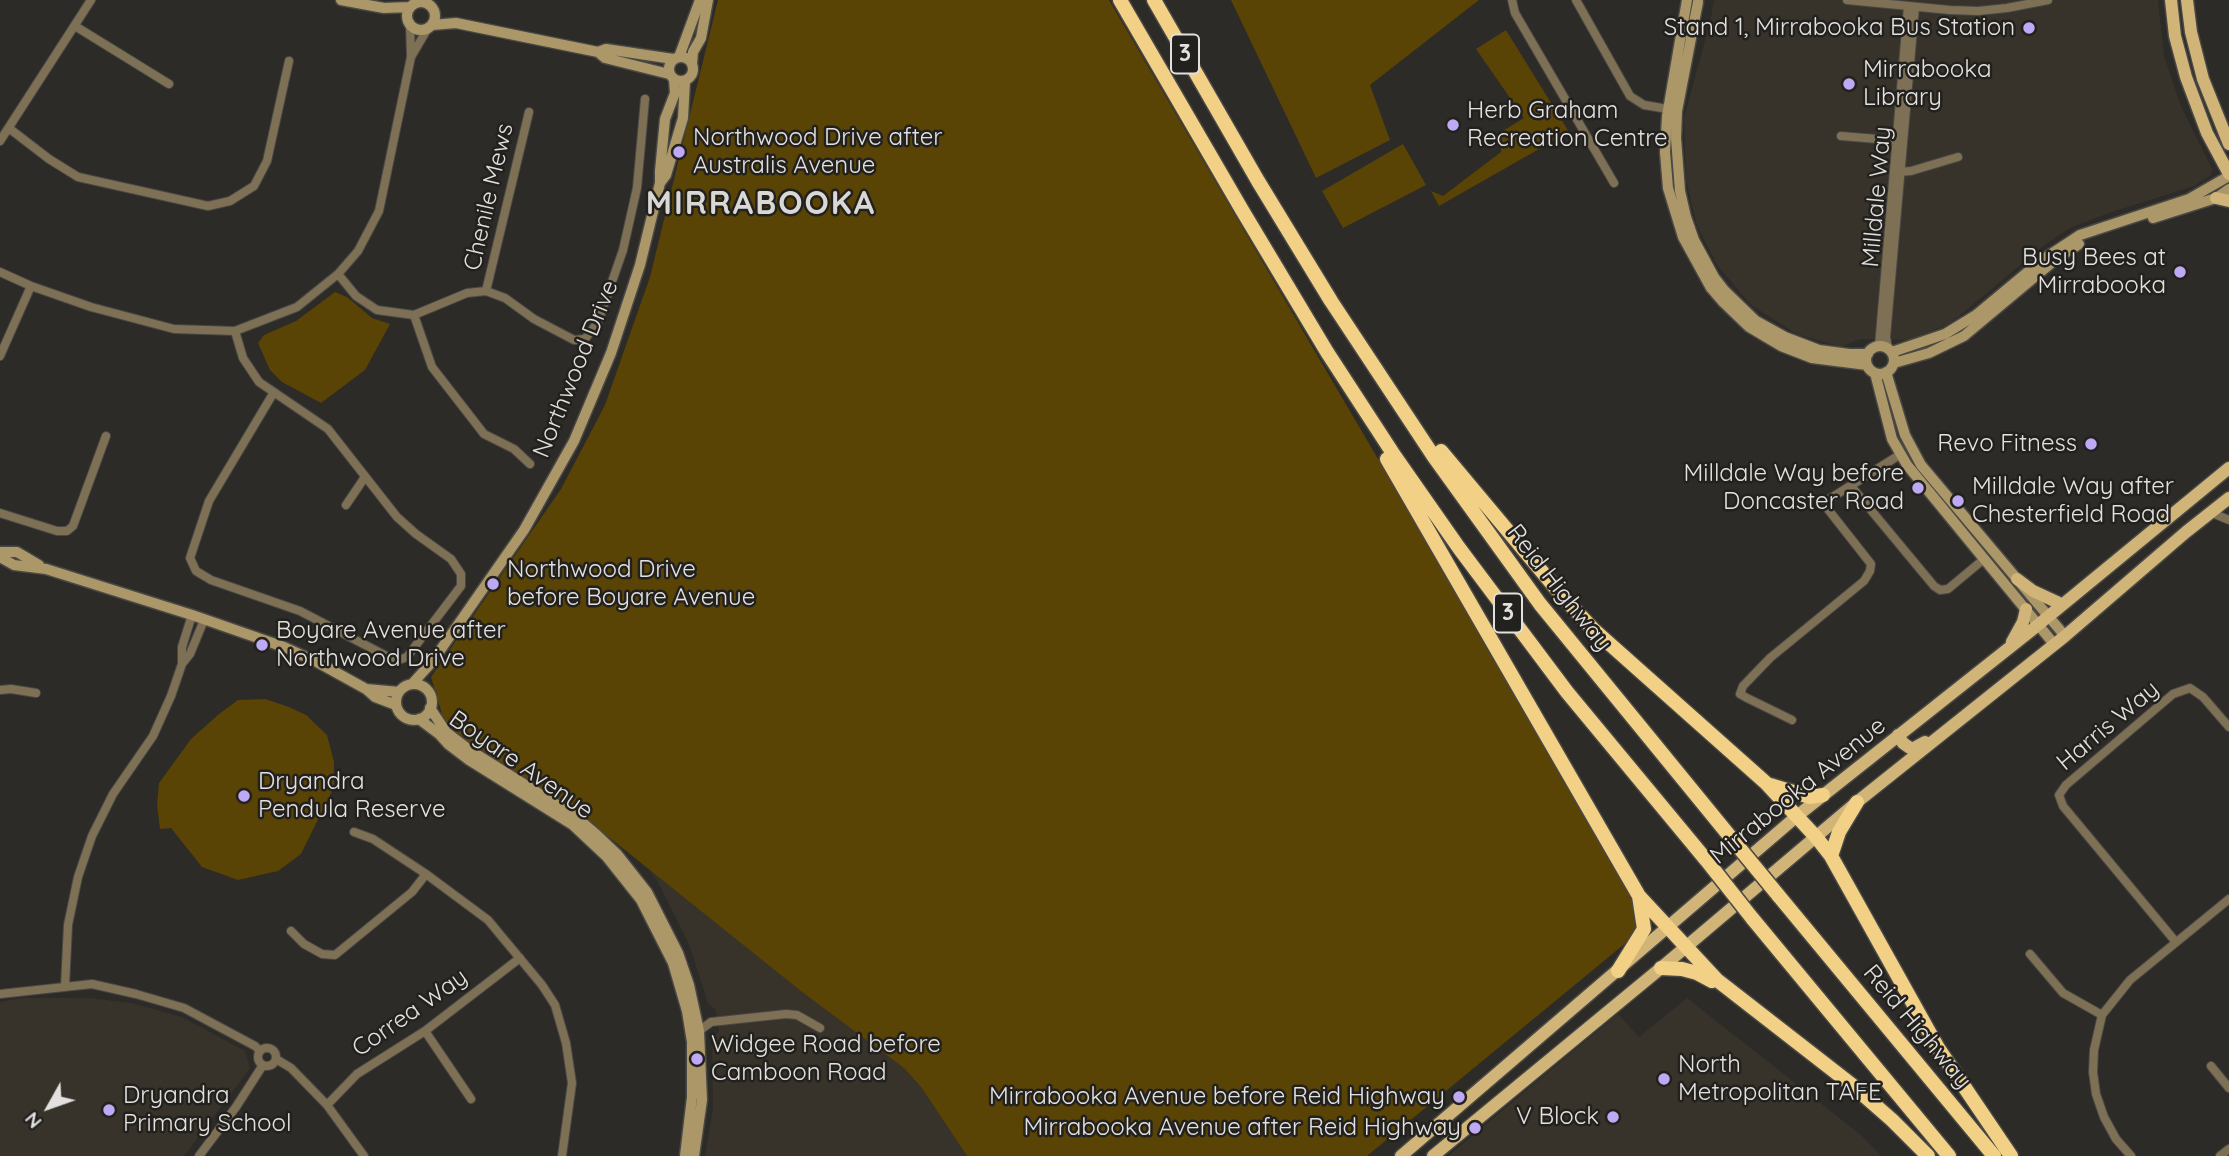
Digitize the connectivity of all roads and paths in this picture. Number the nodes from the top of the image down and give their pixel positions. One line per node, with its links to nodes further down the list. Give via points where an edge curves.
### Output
1 (91, 0): 20 (street)
2 (341, 0): 16 (street)
3 (699, 0): 25 (street)
4 (708, 0): 27 (street)
5 (1120, 0): 52 (highway, 3)
6 (1154, 0): 56 (highway, Reid Highway / 3, via 1258,181)
7 (1513, 0): 42 (street, via 1515,13)
8 (1576, 0): 31 (street, via 1630,96 1644,105)
9 (1693, 0): 22 (street)
10 (1847, 0): 15 (street)
11 (2048, 0): 15 (street, via 1978,11)
12 (2171, 0): 40 (main road, via 2186,77)
13 (2187, 0): 37 (main road, via 2203,79)
14 (410, 7): 16 (street); 17 (street, via 424,2); 18 (street)
15 (1912, 7): 36 (street, Milldale Way)
16 (384, 8): 18 (street)
17 (434, 11): 19 (street); 21 (street)
18 (409, 23): 21 (street, via 418,30); 24 (street)
19 (456, 23): 21 (street); 23 (street)
20 (75, 26): 29 (street); 33 (street)
21 (430, 27): 24 (street)
22 (1684, 43): 31 (street); 45 (street, via 1676,155)
23 (598, 52): 25 (street); 28 (street)
24 (411, 57): 47 (street, via 379,211 358,251)
25 (676, 58): 27 (street); 28 (street, via 668,66)
26 (289, 61): 33 (street, via 267,161 254,186 230,201 208,206 78,177)
27 (692, 64): 28 (street, via 691,76)
28 (676, 78): 41 (street, Northwood Drive, via 665,119); 41 (street, Northwood Drive, via 683,118)
29 (169, 84)
30 (645, 99): 49 (street, via 637,188 626,238 593,329 585,339 574,340)
31 (1668, 109): 45 (street, via 1668,188 1683,237)
32 (528, 112): 49 (street, Chenile Mews)
33 (10, 129): 35 (street)
34 (1841, 136): 36 (street)
35 (0, 141)
36 (1899, 141): 39 (street, Milldale Way)
37 (2229, 144)
38 (1958, 157): 39 (street)
39 (1897, 171): 53 (street, Milldale Way)
40 (2229, 175): 53 (street, via 2189,199 2080,235 1945,334)
41 (660, 183): 81 (street, Northwood Drive, via 611,353 574,441 523,530)
42 (1614, 183)
43 (2229, 189): 44 (street)
44 (2223, 200): 53 (street, via 2085,241 2055,260 1964,336 1929,353)
45 (1693, 249): 55 (street, via 1711,288 1734,314 1766,338 1837,362)
46 (0, 272): 48 (street)
47 (338, 274): 50 (street, via 356,296 377,310); 51 (street, via 297,307)
48 (31, 286): 51 (street, via 174,328); 54 (street)
49 (486, 291): 50 (street, via 467,293)
50 (414, 315): 60 (street, via 432,367 484,434 514,449)
51 (235, 331): 57 (street, via 243,358 259,382)
52 (1327, 352): 104 (highway); 139 (highway, 3, bridge, via 1467,559 1567,692)
53 (1888, 352): 55 (street); 55 (street, via 1870,350)
54 (0, 356)
55 (1874, 366): 59 (street, via 1892,439); 73 (street, via 1921,465)
56 (1388, 389): 96 (highway, via 1594,630); 140 (highway, Reid Highway / 3, bridge, via 1540,604)
57 (274, 392): 62 (street, via 328,429); 62 (street, via 208,501 190,558 196,571 211,580 300,611 396,661 407,657 454,596 461,586 461,574 451,559 397,517)
58 (106, 436): 67 (street, via 74,526 57,531)
59 (1901, 454): 63 (street); 72 (street)
60 (530, 464)
61 (2229, 468): 66 (main road, Mirrabooka Avenue)
62 (365, 477): 65 (street)
63 (1850, 486): 72 (street, via 1940,590 1948,589); 93 (street, via 1823,503 1871,564 1870,571 1864,581 1770,658 1740,694)
64 (2229, 498): 68 (main road, Mirrabooka Avenue)
65 (346, 505)
66 (2184, 506): 70 (main road); 74 (main road, Mirrabooka Avenue)
67 (0, 513)
68 (2212, 513): 69 (street); 70 (main road, Mirrabooka Avenue)
69 (2229, 520)
70 (2186, 532): 79 (main road, Mirrabooka Avenue)
71 (0, 554): 76 (street, via 17,552 46,569)
72 (1984, 559): 75 (street)
73 (2017, 579): 74 (main road); 78 (street)
74 (2061, 604): 78 (main road, Mirrabooka Avenue)
75 (2026, 609): 78 (street); 80 (main road)
76 (192, 615): 77 (street); 82 (street)
77 (204, 620): 82 (street); 84 (street, via 284,647)
78 (2043, 620): 79 (street); 80 (main road, Mirrabooka Avenue)
79 (2060, 640): 91 (main road, Mirrabooka Avenue)
80 (2006, 650): 95 (main road, Mirrabooka Avenue)
81 (432, 662): 83 (street, Northwood Drive); 86 (street, Northwood Drive)
82 (182, 664): 114 (street, via 152,736 92,835 68,925)
83 (412, 684): 86 (street); 87 (street)
84 (366, 689): 87 (street); 89 (street)
85 (0, 690): 88 (street)
86 (427, 690): 90 (street)
87 (399, 692): 89 (street)
88 (36, 693)
89 (396, 705): 92 (street, via 404,716)
90 (430, 708): 92 (street); 117 (street, Boyare Avenue, via 446,732 575,816 617,854 647,892 671,937)
91 (1963, 717): 95 (main road, via 1914,748); 98 (main road, Mirrabooka Avenue)
92 (419, 719): 134 (street, Boyare Avenue, via 469,760 573,825 606,856 641,900 673,963 687,1011 692,1097)
93 (1793, 720)
94 (2229, 727): 108 (street, Harris Way, via 2189,688 2173,694 2059,795 2063,807)
95 (1898, 736): 97 (main road, Mirrabooka Avenue)
96 (1766, 783): 97 (highway, via 1810,797); 99 (highway)
97 (1823, 795): 99 (main road, Mirrabooka Avenue)
98 (1857, 803): 101 (main road, Mirrabooka Avenue); 102 (highway)
99 (1797, 816): 101 (highway); 106 (main road, Mirrabooka Avenue)
100 (354, 832): 103 (street, via 373,839)
101 (1816, 837): 102 (highway); 109 (main road, Mirrabooka Avenue)
102 (1831, 856): 141 (highway, via 1938,1048)
103 (426, 874): 107 (street, via 412,892 335,955 322,954); 111 (street, via 488,920)
104 (1639, 896): 106 (highway); 113 (highway, via 1644,929)
105 (2229, 899): 108 (street)
106 (1668, 927): 109 (highway); 113 (main road, Mirrabooka Avenue)
107 (291, 932)
108 (2175, 941): 118 (street, via 2130,980)
109 (1686, 946): 112 (main road, Mirrabooka Avenue); 116 (highway)
110 (2029, 954): 118 (street, via 2063,993)
111 (520, 958): 121 (street, Correa Way); 133 (street, via 555,1005 566,1043 572,1083)
112 (1661, 968): 116 (highway, via 1697,972); 137 (main road, Mirrabooka Avenue)
113 (1618, 971): 136 (main road, Mirrabooka Avenue)
114 (65, 986): 115 (street); 123 (street, via 92,984 184,1008)
115 (0, 994)
116 (1734, 994): 138 (highway, via 1852,1085)
117 (696, 1014): 119 (street); 122 (street, Boyare Avenue)
118 (2102, 1015): 142 (street, via 2094,1050 2096,1094 2116,1139)
119 (711, 1022): 120 (street, via 786,1014); 122 (street)
120 (820, 1028)
121 (425, 1031): 128 (street); 129 (street, Correa Way, via 357,1074)
122 (699, 1031): 135 (street, Boyare Avenue, via 702,1100)
123 (260, 1051): 124 (street, via 272,1050); 125 (street, via 258,1060)
124 (276, 1059): 125 (street); 129 (street)
125 (263, 1065): 131 (street)
126 (2211, 1066): 127 (street)
127 (2229, 1087)
128 (471, 1099)
129 (327, 1105): 132 (street)
130 (2229, 1149): 143 (street)
131 (199, 1156)
132 (364, 1156)
133 (562, 1156)
134 (685, 1156)
135 (694, 1156)
136 (1401, 1156)
137 (1433, 1156)
138 (1928, 1156)
139 (1949, 1156)
140 (1994, 1156)
141 (2011, 1156)
142 (2131, 1156)
143 (2220, 1156)

